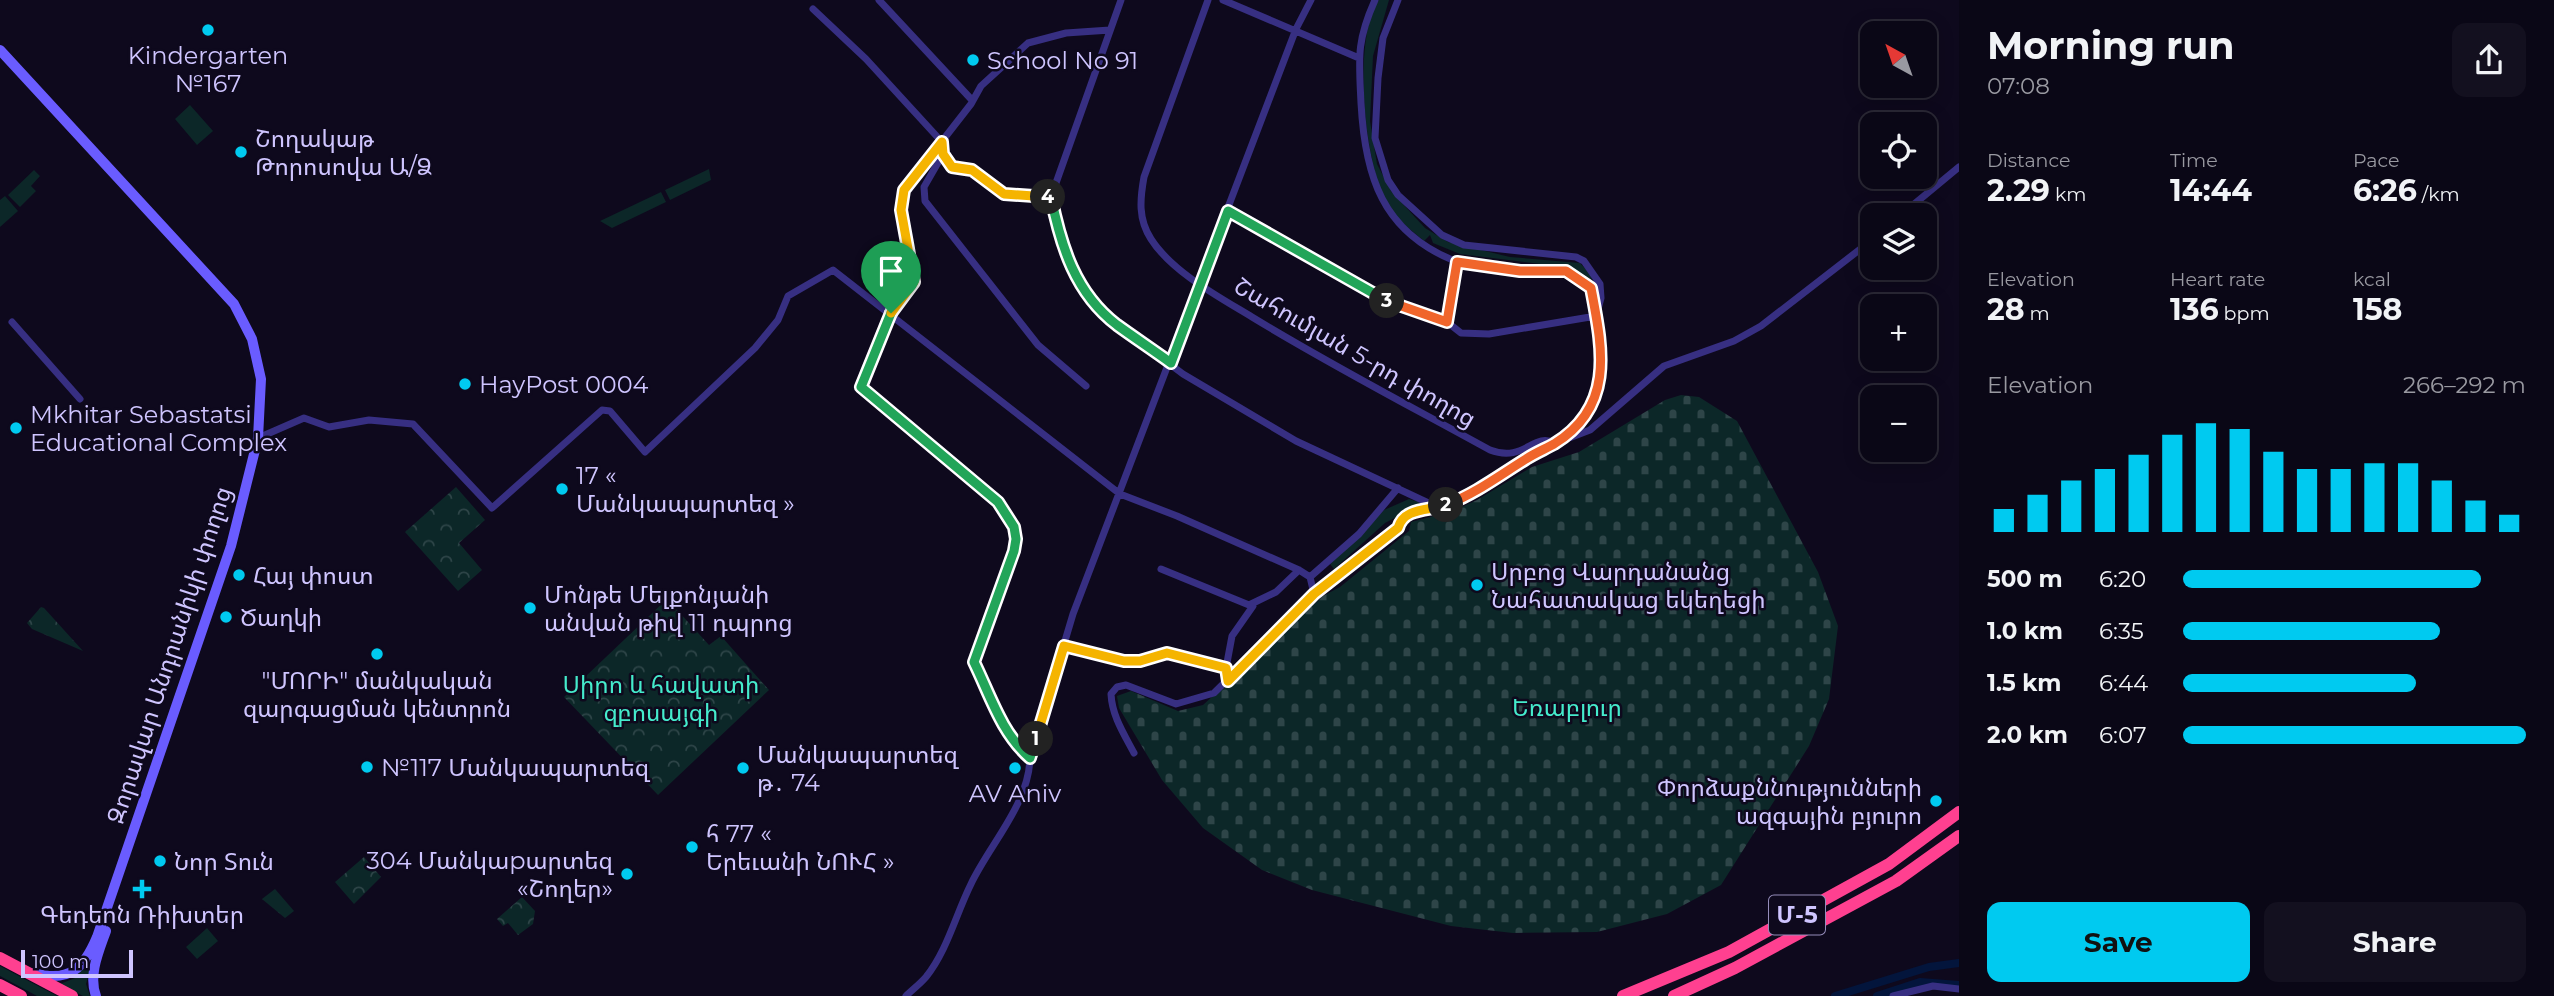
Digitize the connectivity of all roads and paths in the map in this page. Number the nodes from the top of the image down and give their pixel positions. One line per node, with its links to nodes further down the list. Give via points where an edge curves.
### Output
1 (878, 0): 14 (street)
2 (1121, 0): 10 (street)
3 (1208, 0): 23 (street, Շահումյան 5-րդ փողոց, via 1144,177 1140,202 1143,225 1152,241)
4 (1223, 0): 9 (street)
5 (1311, 0): 9 (street)
6 (1375, 0): 13 (street, via 1362,28)
7 (1398, 0): 25 (street, via 1382,38 1378,78 1375,138 1388,180 1442,235 1464,245 1584,261 1600,284)
8 (813, 9): 15 (street)
9 (1296, 29): 13 (street); 20 (street)
10 (1110, 30): 14 (street, via 1066,33 1027,43); 18 (street)
11 (0, 45): 31 (main road, Զորավար Անդրանիկի փողոց, via 237,302 262,358 266,400)
12 (0, 50): 31 (main road, Զորավար Անդրանիկի փողոց, via 234,304 259,359)
13 (1359, 58): 22 (street, via 1363,146 1385,205 1426,248)
14 (971, 99): 15 (street)
15 (942, 142): 16 (street); 24 (street, via 904,190 901,210 914,282)
16 (943, 154): 18 (street, via 952,167 972,170 1004,194); 29 (street, via 923,187 925,201 1038,345)
17 (1959, 167): 19 (street)
18 (1051, 197): 28 (street, via 1077,283 1116,324)
19 (1916, 203)
20 (1228, 211): 23 (street); 27 (street, via 1372,293)
21 (1860, 249): 32 (street, via 1761,326 1734,341 1664,366 1590,430)
22 (1457, 262): 25 (street, via 1573,273 1591,288); 27 (street)
23 (1200, 285): 28 (street); 32 (street, Շահումյան 5-րդ փողոց, via 1490,450 1511,455 1540,441)
24 (891, 313): 31 (street, via 833,270 788,296 778,320 755,348 645,452 610,411 602,410 492,508 414,424 369,420 329,428 304,418); 34 (street); 45 (street, via 861,387 983,488 1007,512 1014,527 1014,551 974,662 1004,730)
25 (1596, 316): 27 (street, via 1472,335); 32 (street, via 1601,336 1597,393 1582,419)
26 (12, 322): 30 (street)
27 (1447, 322)
28 (1171, 363): 33 (street, via 1296,441); 34 (street)
29 (1086, 386)
30 (80, 399)
31 (260, 437): 49 (main road, Զորավար Անդրանիկի փողոց, via 231,546 91,951 83,965 59,976); 54 (main road, Զորավար Անդրանիկի փողոց, via 232,554 95,967)
32 (1555, 443): 35 (street)
33 (1398, 488): 35 (street); 38 (street, via 1359,534)
34 (1120, 494): 37 (street); 41 (street)
35 (1438, 508): 39 (street, via 1415,511 1401,519 1398,528)
36 (1161, 569): 40 (street, via 1225,598)
37 (1299, 570): 38 (street); 40 (street)
38 (1310, 577): 39 (street)
39 (1314, 594): 43 (street)
40 (1256, 603): 42 (street, via 1233,636)
41 (1064, 646): 42 (street, via 1124,661 1167,653); 45 (street)
42 (1226, 668): 43 (street)
43 (1228, 681): 44 (street, via 1206,697 1176,704 1126,685 1117,687 1111,704)
44 (1134, 753)
45 (1030, 758): 55 (street, via 1030,775 971,883 938,957 926,978)
46 (1959, 812): 56 (highway, Մ-5, via 1889,864 1729,952)
47 (1959, 836): 57 (highway, Մ-5, via 1896,881)
48 (0, 958): 49 (highway)
49 (24, 971): 53 (highway)
50 (0, 985): 52 (highway)
51 (1959, 989): 58 (street, via 1933,986)
52 (22, 996)
53 (72, 996)
54 (96, 996)
55 (906, 996)
56 (1623, 996)
57 (1674, 996)
58 (1893, 996)

